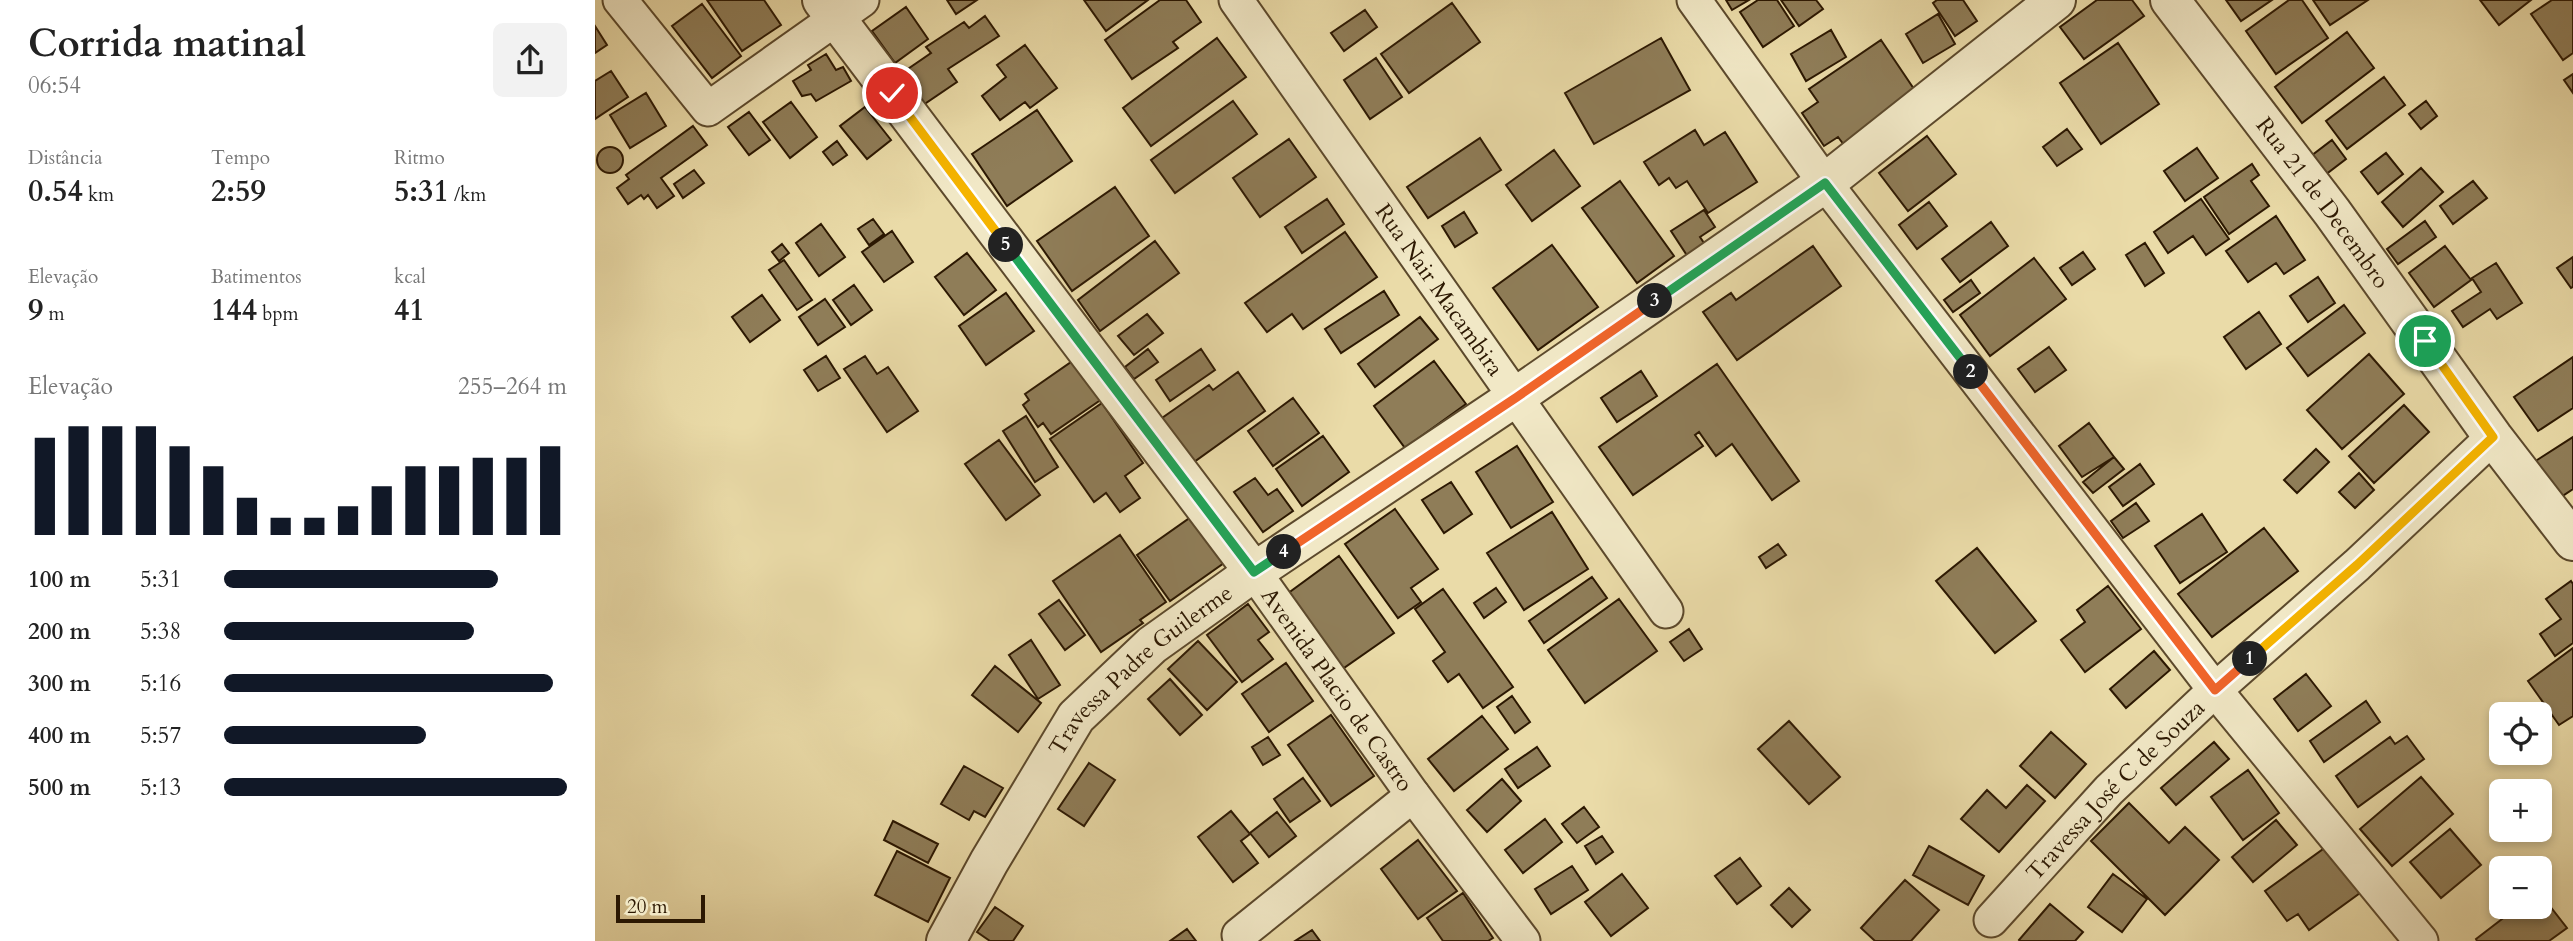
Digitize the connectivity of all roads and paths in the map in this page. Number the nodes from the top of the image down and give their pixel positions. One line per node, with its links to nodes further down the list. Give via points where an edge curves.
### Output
1 (620, 0): 6 (street, via 708,109)
2 (1236, 0): 8 (street, Rua Nair Macambira)
3 (1694, 0): 7 (street)
4 (2056, 0): 7 (street, Travessa Padre Guilerme)
5 (2170, 0): 9 (street, Rua 21 de Decembro, via 2332,212)
6 (840, 6): 11 (street, Avenida Placio de Castro)
7 (1825, 183): 8 (street, Travessa Padre Guilerme); 13 (street)
8 (1517, 397): 11 (street, Travessa Padre Guilerme); 12 (street, Rua Nair Macambira)
9 (2493, 437): 10 (street, Rua 21 de Decembro); 13 (street, Travessa José C de Souza)
10 (2573, 541)
11 (1254, 572): 14 (street, Avenida Placio de Castro); 17 (street, Travessa Padre Guilerme, via 1152,645 1076,717)
12 (1666, 611)
13 (2215, 690): 15 (street, Travessa José C de Souza, via 2109,790); 19 (street)
14 (1413, 795): 16 (street); 18 (street, Avenida Placio de Castro)
15 (1991, 920)
16 (1239, 935)
17 (946, 941)
18 (1523, 941)
19 (2421, 941)

